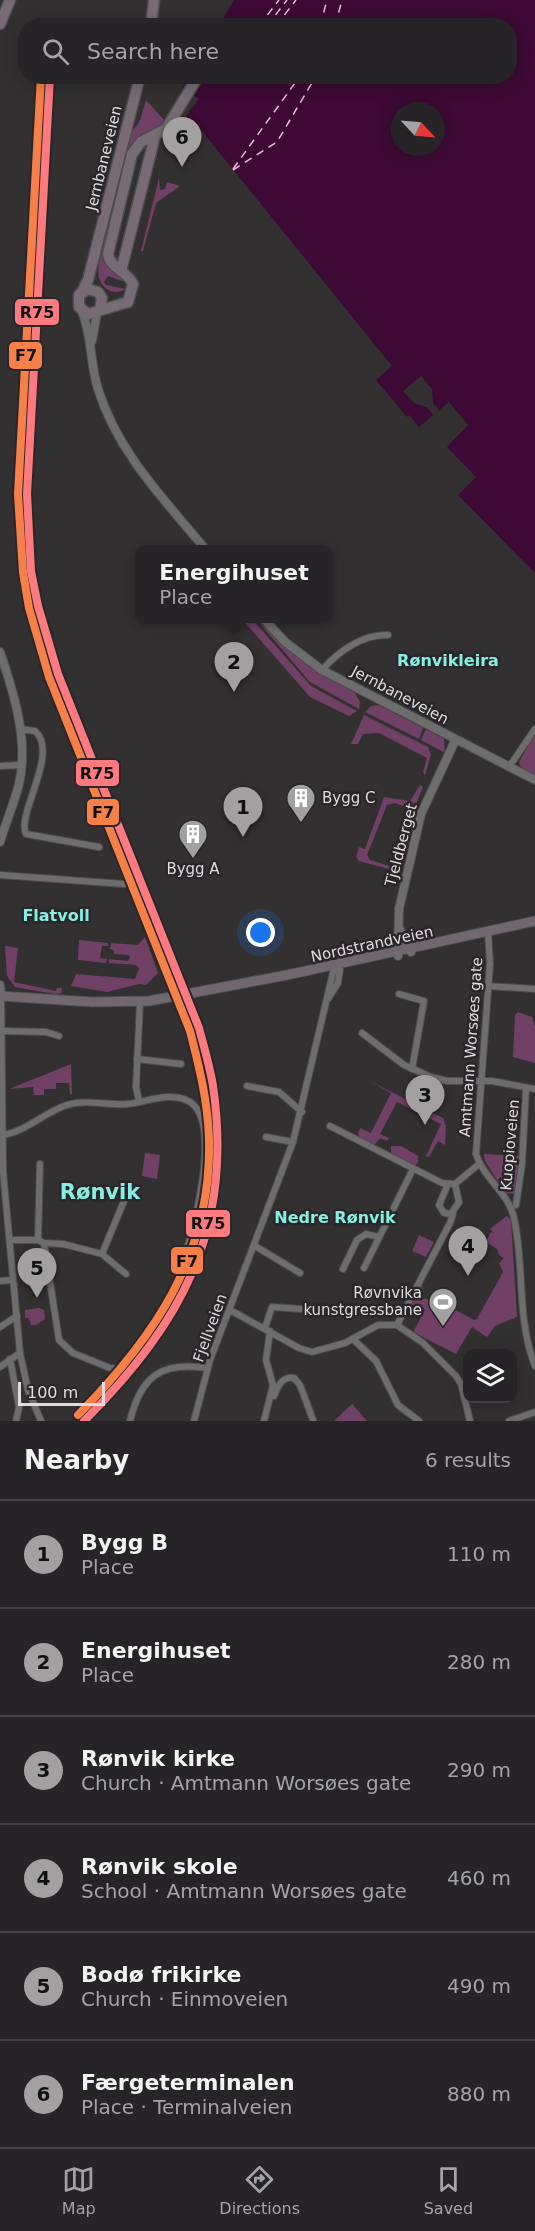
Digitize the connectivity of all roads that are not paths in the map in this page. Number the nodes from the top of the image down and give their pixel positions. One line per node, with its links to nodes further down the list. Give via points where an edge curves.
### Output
1 (10, 0): 4 (highway)
2 (154, 0): 3 (highway)
3 (152, 18)
4 (0, 24)
5 (138, 84): 8 (highway, Jernbaneveien)
6 (194, 84): 7 (highway, via 166,129)
7 (155, 136): 9 (highway); 9 (highway, via 141,142 132,154 108,250 111,263)
8 (97, 247): 10 (highway, Jernbaneveien); 11 (highway, Jernbaneveien, via 95,274)
9 (121, 271): 12 (highway, via 133,284)
10 (82, 292): 11 (highway, via 88,289); 14 (highway, Jernbaneveien, via 77,301)
11 (99, 293): 12 (highway); 13 (highway, Jernbaneveien, via 103,302)
12 (128, 302): 13 (highway)
13 (98, 311): 14 (highway); 15 (street, Jernbaneveien, via 93,327)
14 (82, 312): 15 (street, Jernbaneveien)
15 (93, 359): 16 (street, Jernbaneveien, via 97,387 123,445)
16 (203, 545)
17 (268, 623): 20 (street, Jernbaneveien)
18 (387, 634): 20 (street, via 358,642)
19 (0, 652): 21 (street)
20 (322, 670): 23 (street, Jernbaneveien)
21 (20, 729): 24 (street); 29 (street, via 35,731 42,743 38,781 25,821 26,834)
22 (535, 729): 26 (street)
23 (455, 741): 26 (street, Jernbaneveien); 33 (street, Tjeldberget, via 421,814 400,898)
24 (22, 765): 25 (street); 28 (street)
25 (0, 766)
26 (509, 767): 27 (street, Jernbaneveien)
27 (535, 780)
28 (0, 842)
29 (99, 847)
30 (0, 875): 31 (street)
31 (124, 884)
32 (535, 921): 34 (main road, Nordstrandveien)
33 (399, 928): 35 (street, Tjeldberget); 36 (street, Tjeldberget)
34 (488, 932): 35 (main road, Nordstrandveien); 39 (street, Amtmann Worsøes gate)
35 (410, 950): 36 (main road, Nordstrandveien)
36 (398, 953): 37 (main road, Nordstrandveien)
37 (335, 968): 43 (main road, Nordstrandveien); 56 (street, Fjellveien)
38 (0, 985): 42 (street)
39 (488, 986): 40 (street); 50 (street, Amtmann Worsøes gate)
40 (535, 989)
41 (399, 994): 49 (street, via 424,1001)
42 (0, 996): 43 (main road); 44 (street)
43 (140, 1002): 47 (street)
44 (1, 1031): 46 (street); 52 (street)
45 (362, 1033): 49 (street)
46 (59, 1036)
47 (137, 1059): 48 (street); 55 (street, via 135,1087)
48 (181, 1064)
49 (412, 1069): 50 (street, via 447,1081)
50 (482, 1080): 53 (street); 62 (street, Amtmann Worsøes gate, via 476,1154)
51 (247, 1086): 56 (street, via 279,1092)
52 (1, 1088): 58 (street)
53 (526, 1088): 54 (street); 67 (street, Kuopioveien)
54 (535, 1089)
55 (139, 1101): 58 (street, via 66,1105 23,1129); 71 (street, via 178,1098 197,1107 204,1124 203,1173 191,1235 173,1288 145,1340 120,1369 74,1353 59,1340)
56 (302, 1112): 60 (street, Fjellveien)
57 (330, 1126): 63 (street)
58 (3, 1135): 64 (street)
59 (266, 1137): 60 (street)
60 (293, 1142): 72 (street, Fjellveien)
61 (40, 1164): 71 (street)
62 (479, 1164): 65 (street); 89 (street, via 513,1214 522,1318)
63 (413, 1169): 65 (street); 69 (street)
64 (2, 1172): 70 (street)
65 (452, 1184): 68 (street, via 459,1195); 68 (street, via 439,1205 444,1213)
66 (124, 1201): 73 (street)
67 (516, 1205)
68 (453, 1214): 83 (street)
69 (379, 1237): 74 (street); 75 (street, via 360,1237)
70 (10, 1240): 71 (street); 78 (street)
71 (41, 1241): 73 (street)
72 (255, 1246): 76 (street); 81 (street, Fjellveien)
73 (102, 1254): 77 (street)
74 (364, 1268)
75 (343, 1269)
76 (300, 1272)
77 (126, 1274)
78 (14, 1280): 79 (street); 82 (street)
79 (0, 1281)
80 (301, 1309): 85 (street, via 272,1307)
81 (230, 1310): 85 (street); 91 (street, Fjellveien)
82 (17, 1316): 84 (street); 87 (street)
83 (397, 1325): 86 (street, via 378,1325); 101 (street, via 423,1343 456,1376)
84 (0, 1328)
85 (268, 1329): 86 (street, via 312,1352); 92 (street, via 266,1360 273,1385)
86 (353, 1339): 100 (street, via 376,1361 398,1406)
87 (20, 1353): 88 (street); 97 (street)
88 (10, 1359): 90 (street); 96 (street, via 19,1407)
89 (535, 1366)
90 (0, 1367)
91 (208, 1368): 94 (street, Fjellveien); 98 (street, via 183,1366 157,1374 138,1393)
92 (271, 1397): 95 (street, via 284,1380 294,1378); 99 (street)
93 (535, 1412): 102 (street)
94 (196, 1420)
95 (313, 1420)
96 (16, 1421)
97 (40, 1421)
98 (130, 1421)
99 (264, 1421)
100 (418, 1421)
101 (470, 1421)
102 (508, 1421)

